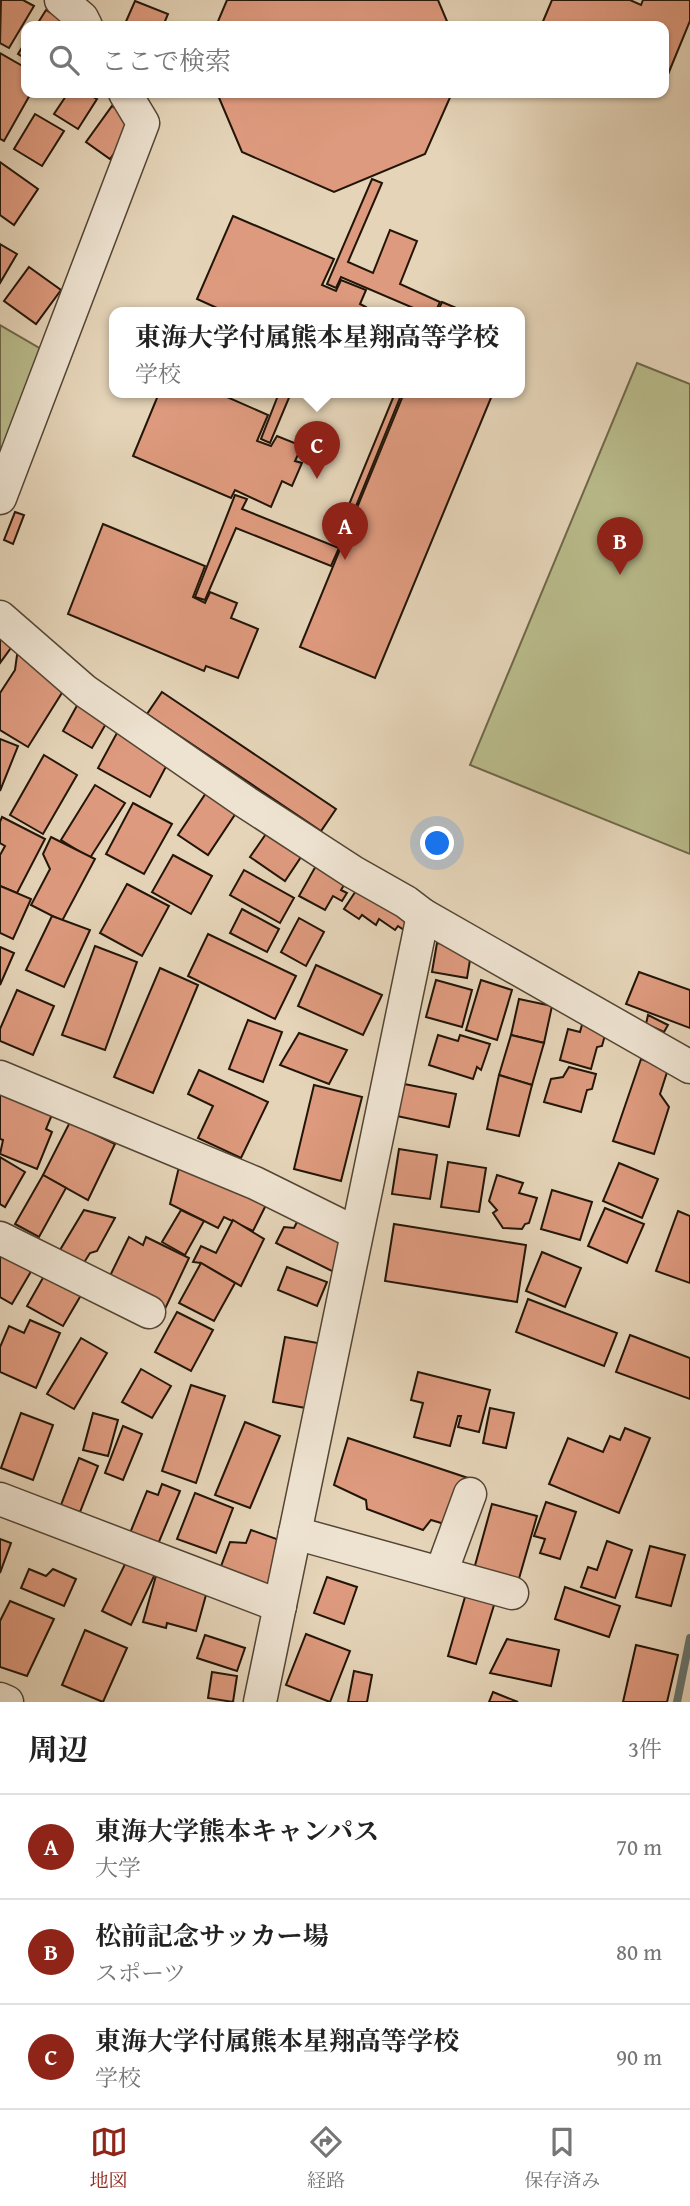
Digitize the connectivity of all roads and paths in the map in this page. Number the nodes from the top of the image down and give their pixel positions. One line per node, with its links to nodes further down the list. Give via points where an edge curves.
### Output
1 (61, 0): 2 (street)
2 (84, 21)
3 (128, 98): 4 (street, via 143,122)
4 (0, 498)
5 (0, 617): 6 (street, via 73,682 244,802)
6 (422, 915): 7 (street); 9 (street)
7 (690, 1067)
8 (0, 1077): 9 (street, via 255,1183)
9 (356, 1233): 14 (street)
10 (0, 1238): 11 (street)
11 (149, 1311)
12 (470, 1494): 15 (street)
13 (0, 1499): 17 (street)
14 (295, 1533): 15 (street); 17 (street)
15 (441, 1573): 16 (street)
16 (512, 1593)
17 (280, 1606): 20 (street)
18 (0, 1699): 19 (street)
19 (7, 1702)
20 (260, 1702)

